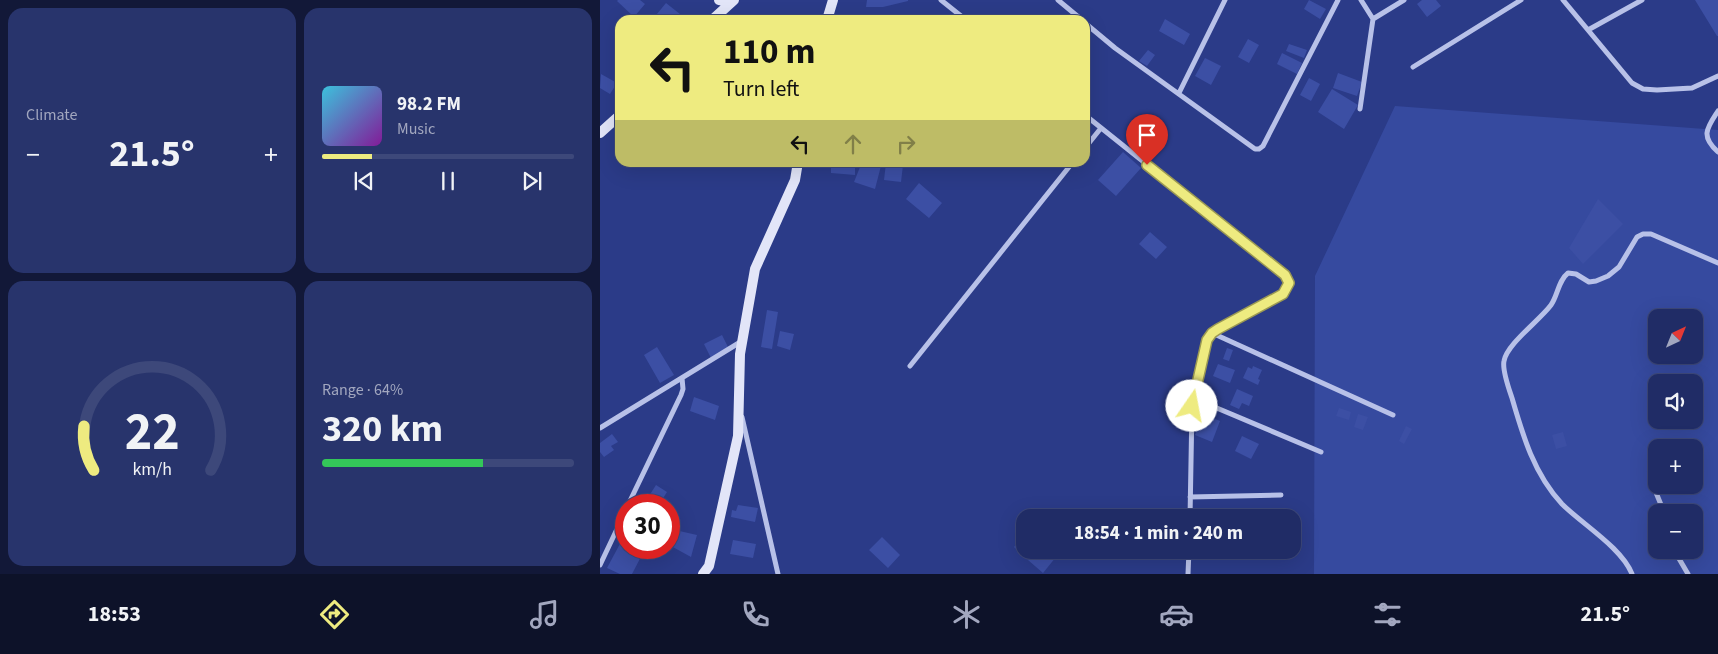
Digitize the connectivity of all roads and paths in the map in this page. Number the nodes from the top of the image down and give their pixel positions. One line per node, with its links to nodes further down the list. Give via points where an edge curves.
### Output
1 (719, 0): 12 (main road)
2 (833, 0): 14 (main road)
3 (941, 0): 15 (street)
4 (1058, 0): 16 (street)
5 (1225, 0): 22 (street)
6 (1338, 0): 22 (street, via 1259,149 1255,150)
7 (1361, 0): 17 (street)
8 (1404, 0): 17 (street)
9 (1521, 0): 20 (street)
10 (1563, 0): 19 (street)
11 (1642, 0): 19 (street)
12 (733, 1): 13 (main road)
13 (718, 15)
14 (828, 15)
15 (960, 15)
16 (1076, 15)
17 (1373, 19): 23 (street)
18 (1090, 27): 22 (street)
19 (1588, 30): 21 (street, via 1632,83 1643,90 1692,88)
20 (1413, 67)
21 (1718, 76)
22 (1179, 93)
23 (1360, 109)
24 (1718, 110): 30 (street, via 1707,127 1707,137)
25 (1090, 119): 27 (street)
26 (615, 120): 28 (main road)
27 (1101, 128): 29 (street); 34 (street, via 1287,278 1289,283 1283,294)
28 (600, 133)
29 (1090, 142)
30 (1718, 152)
31 (797, 167): 35 (main road, via 796,180 755,269)
32 (1069, 167): 36 (street)
33 (1718, 263): 54 (street, via 1651,234 1643,234 1636,238 1619,267 1608,276 1589,282 1568,272 1562,278 1551,305 1514,344 1504,360 1507,382 1525,442 1538,471 1564,505 1617,552)
34 (1212, 333): 38 (street, via 1207,340); 40 (street)
35 (742, 341): 37 (street); 39 (main road)
36 (910, 366)
37 (682, 378): 41 (street); 43 (street, via 681,395)
38 (1193, 398): 42 (street); 45 (street)
39 (739, 404): 51 (main road, via 738,436 709,566); 52 (street)
40 (1393, 415)
41 (600, 428)
42 (1321, 452)
43 (633, 494)
44 (1281, 495): 45 (street)
45 (1190, 497): 46 (street)
46 (1190, 509)
47 (615, 533): 50 (street)
48 (1189, 559): 53 (street)
49 (1679, 559): 55 (street)
50 (600, 565)
51 (703, 574)
52 (778, 574)
53 (1188, 574)
54 (1632, 574)
55 (1688, 574)

